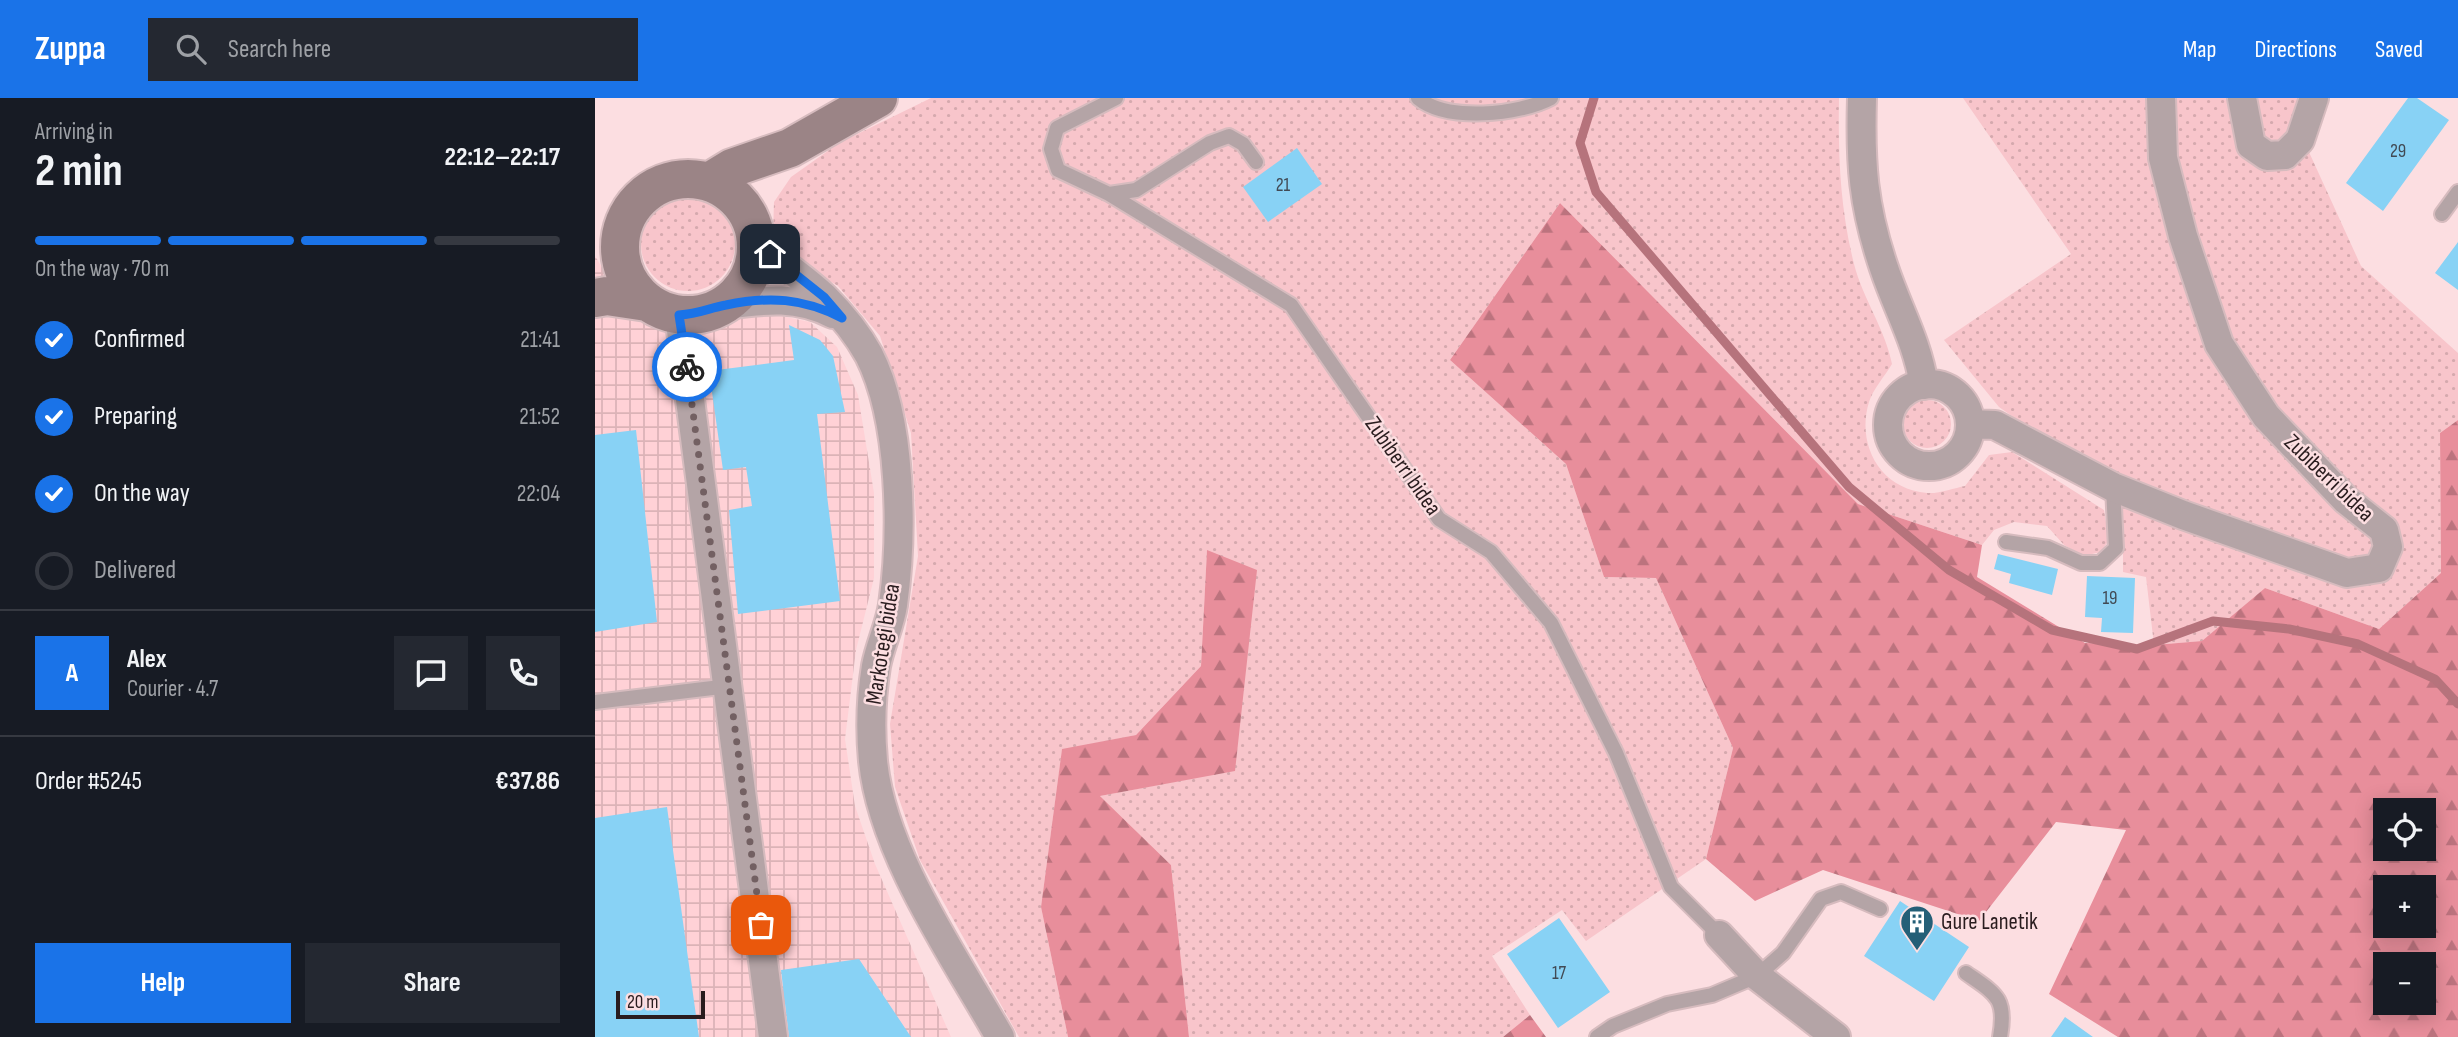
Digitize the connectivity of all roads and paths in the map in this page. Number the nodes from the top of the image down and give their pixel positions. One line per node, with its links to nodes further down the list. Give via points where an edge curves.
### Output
1 (878, 98): 9 (main road)
2 (1116, 98): 13 (lane, Zubiberri bidea, via 1057,128 1051,149 1058,170)
3 (1418, 98): 4 (lane, via 1428,107 1485,115 1539,105)
4 (1551, 98)
5 (1862, 98): 22 (street, via 1863,193 1884,270 1919,354)
6 (2161, 98): 24 (street, Zubiberri bidea, via 2163,158 2219,344 2266,416 2346,500 2384,530 2388,547 2379,568 2347,573)
7 (2242, 98): 8 (street, via 2251,145 2267,156 2285,155 2299,140)
8 (2314, 98)
9 (790, 148): 11 (main road); 15 (main road, via 758,195)
10 (1256, 162): 13 (lane, via 1243,144 1229,136 1136,190)
11 (709, 182): 15 (main road, via 740,202); 16 (main road, via 681,180 655,188 640,199)
12 (2458, 192): 14 (lane)
13 (1109, 194): 29 (lane, Zubiberri bidea, via 1291,306 1439,519 1491,552 1551,623 1616,753 1671,887)
14 (2442, 214)
15 (753, 229): 19 (main road, via 755,260 747,281); 21 (street, Markotegi bidea, via 785,267 824,297)
16 (622, 231): 17 (main road); 20 (main road, via 627,278)
17 (595, 272)
18 (595, 298): 20 (main road, via 607,296)
19 (724, 305): 20 (main road, via 702,314); 21 (street, via 789,299 819,306)
20 (663, 308): 26 (street)
21 (842, 318): 33 (street, Markotegi bidea, via 869,355 886,403 900,510 893,606 871,705 873,762 887,830)
22 (1924, 385): 23 (street, via 1950,389 1961,399); 23 (street, via 1903,393 1889,414 1891,441 1907,460 1934,466 1948,461 1966,443)
23 (1970, 424): 24 (street, Zubiberri bidea, via 1995,425)
24 (2113, 487): 25 (lane, via 2116,548 2100,563 2081,563 2047,548)
25 (2006, 542)
26 (729, 686): 27 (lane); 32 (street)
27 (595, 702)
28 (1880, 909): 31 (lane, via 1841,892 1821,900 1783,953)
29 (1719, 935): 31 (street)
30 (1966, 973): 36 (lane, via 2000,999 2004,1016)
31 (1757, 976): 34 (lane, via 1712,995 1667,1004); 35 (street)
32 (773, 1037)
33 (1000, 1037)
34 (1597, 1037)
35 (1836, 1037)
36 (2000, 1037)

